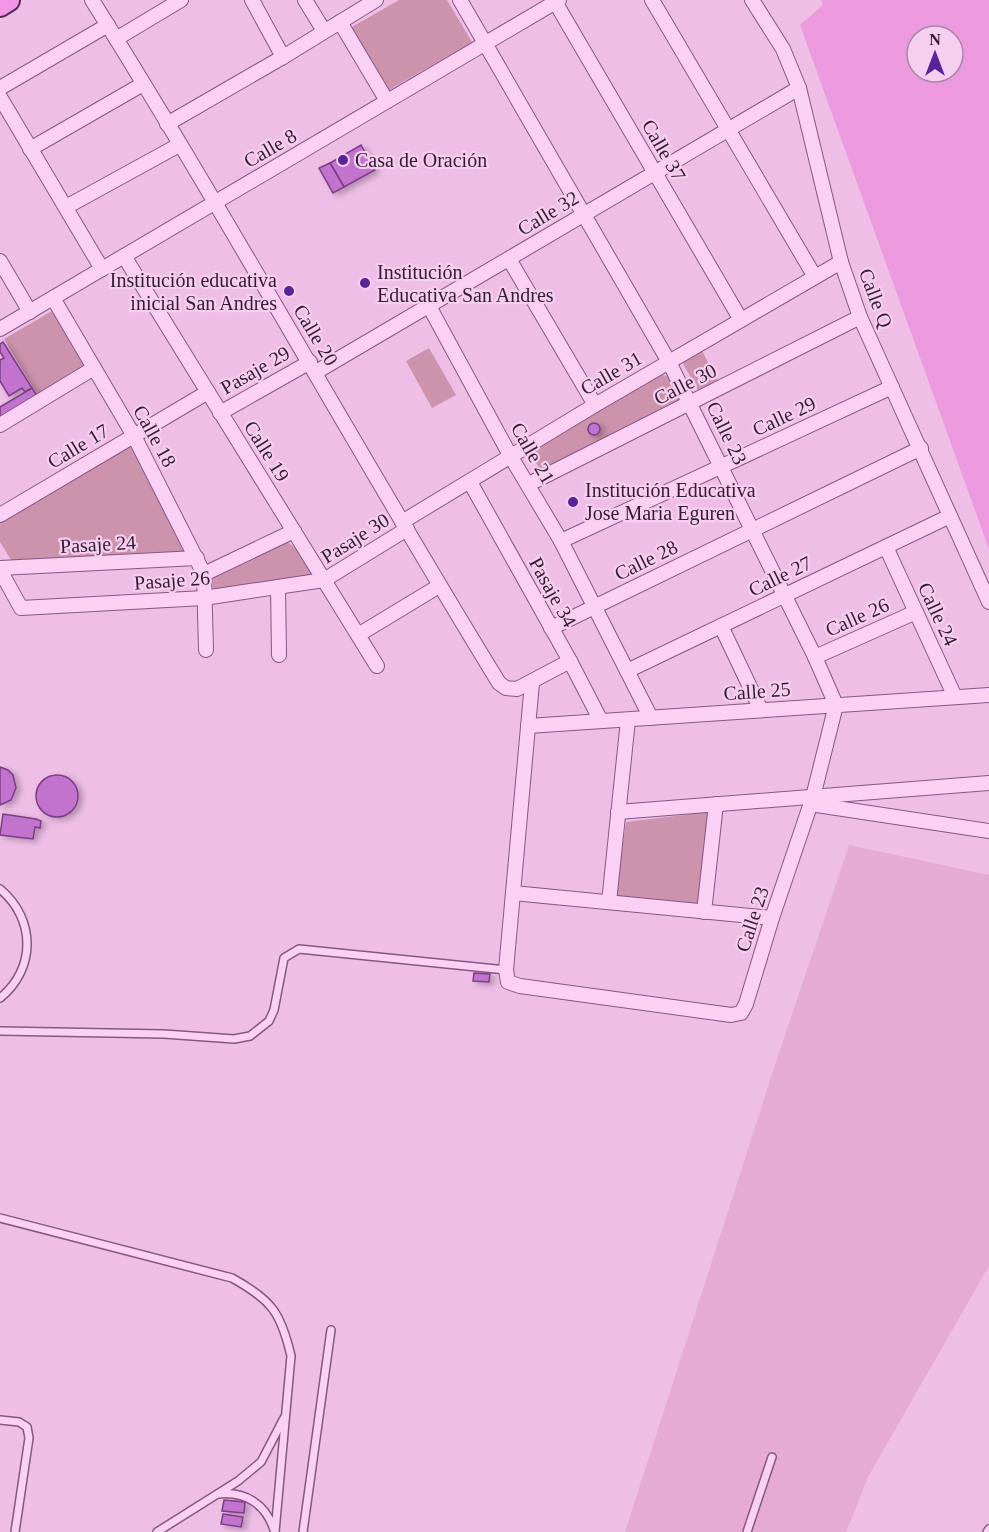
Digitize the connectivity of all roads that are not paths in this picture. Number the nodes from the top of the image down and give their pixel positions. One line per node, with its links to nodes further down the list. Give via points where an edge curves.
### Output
1 (8, 0): 11 (main road)
2 (92, 0): 13 (street, Calle 20)
3 (181, 0): 15 (street)
4 (252, 0): 17 (street)
5 (305, 0): 14 (street)
6 (376, 0): 12 (street)
7 (460, 0): 16 (street, Calle 23)
8 (652, 0): 24 (street)
9 (752, 0): 20 (street, Calle Q, via 783,49)
10 (556, 1): 16 (street, Calle 8); 27 (street, Calle 37)
11 (0, 5)
12 (340, 21): 14 (street); 22 (street)
13 (108, 25): 15 (street, Calle 20); 19 (street)
14 (324, 31): 17 (street)
15 (116, 39): 18 (street, Calle 20)
16 (485, 44): 22 (street, Calle 8); 30 (street, Calle 23)
17 (283, 57): 23 (street)
18 (143, 84): 23 (street, Calle 20); 26 (street)
19 (0, 88)
20 (799, 88): 24 (street, Calle 32); 34 (street, Calle Q)
21 (0, 97): 26 (street)
22 (387, 101): 28 (street, Calle 8)
23 (167, 124): 25 (street, Calle 20)
24 (728, 130): 27 (street, Calle 32); 36 (street)
25 (179, 145): 28 (street, Calle 20); 29 (street)
26 (30, 148): 29 (street)
27 (655, 173): 30 (street, Calle 32); 41 (street, Calle 37)
28 (214, 203): 31 (street, Calle 8); 44 (street, Calle 20)
29 (66, 207): 35 (street)
30 (584, 215): 32 (street, Calle 32); 43 (street, Calle 23)
31 (124, 256): 35 (street, Calle 8); 47 (street, Calle 19)
32 (509, 259): 38 (street, Calle 32); 49 (street)
33 (0, 261): 39 (street)
34 (841, 262): 36 (street, Calle 31); 40 (street, Calle Q)
35 (102, 269): 37 (street, Calle 8)
36 (815, 277): 41 (street, Calle 31)
37 (53, 298): 39 (street, Calle 8); 45 (street, Calle 18)
38 (429, 306): 44 (street, Calle 32); 54 (street, Calle 21)
39 (30, 312): 42 (street, Calle 8)
40 (860, 317): 46 (street, Calle Q); 48 (street, Calle 30)
41 (741, 320): 43 (street, Calle 31)
42 (0, 329)
43 (669, 362): 48 (street, Calle 23); 49 (street, Calle 31)
44 (313, 367): 50 (street, Pasaje 29); 60 (street, Calle 20)
45 (94, 368): 51 (street); 52 (street, Calle 18)
46 (892, 387): 53 (street, Calle Q); 55 (street, Calle 29)
47 (208, 392): 50 (street, Calle 19); 52 (street, Calle 17)
48 (690, 403): 55 (street, Calle 23); 57 (street, Calle 30)
49 (595, 405): 54 (street, Calle 31)
50 (220, 413): 61 (street, Calle 19)
51 (0, 425)
52 (134, 436): 58 (street, Calle 17); 65 (street, Calle 18)
53 (921, 448): 59 (street, Calle Q); 62 (street, Calle 28)
54 (511, 457): 56 (street, Calle 31); 57 (street, Calle 21)
55 (721, 467): 62 (street, Calle 23); 63 (street, Calle 29)
56 (470, 482): 60 (street, Calle 31); 77 (street, Pasaje 34)
57 (529, 484): 63 (street, Calle 21)
58 (0, 514)
59 (950, 516): 64 (street, Calle 27); 73 (street, Calle Q)
60 (404, 525): 68 (street, Pasaje 30); 69 (street, Calle 20)
61 (294, 531): 67 (street); 68 (street, Calle 19)
62 (752, 531): 71 (street, Calle 23); 74 (street, Calle 28)
63 (561, 541): 74 (street, Calle 21)
64 (885, 547): 71 (street, Calle 27); 75 (street, Calle 24)
65 (197, 558): 66 (street, Pasaje 24); 67 (street, Calle 18)
66 (0, 569): 72 (street, Pasaje 26, via 21,608)
67 (204, 574): 72 (street, Calle 18)
68 (324, 580): 70 (street, Pasaje 26); 78 (street, Calle 19)
69 (439, 585): 78 (street); 85 (street, Calle 20, via 499,683 517,689)
70 (278, 587): 72 (street, Pasaje 26); 80 (street)
71 (784, 596): 76 (street, Calle 27); 81 (street, Calle 23)
72 (204, 598): 79 (street, Calle 18)
73 (989, 602)
74 (595, 607): 77 (street, Calle 28); 84 (street, Calle 21)
75 (916, 612): 81 (street, Calle 26); 87 (street, Calle 24)
76 (720, 626): 84 (street, Calle 27); 89 (street)
77 (551, 628): 82 (street, Pasaje 34)
78 (358, 635): 83 (street, Calle 19)
79 (206, 650)
80 (279, 656)
81 (815, 657): 88 (street, Calle 23)
82 (570, 661): 85 (street); 92 (street, Pasaje 34)
83 (377, 666)
84 (627, 671): 90 (street, Calle 21)
85 (532, 683): 93 (street)
86 (989, 695): 87 (street, Calle 25)
87 (955, 698): 88 (street, Calle 25)
88 (836, 705): 89 (street, Calle 25); 95 (street, Calle 23)
89 (761, 710): 90 (street, Calle 25)
90 (651, 718): 91 (street, Calle 25)
91 (628, 720): 92 (street, Calle 25); 97 (street)
92 (601, 721): 93 (street, Calle 25)
93 (528, 726): 100 (street)
94 (989, 783): 95 (street)
95 (812, 800): 96 (street); 98 (street); 103 (street, Calle 23)
96 (716, 804): 97 (street); 102 (street)
97 (618, 812): 101 (street)
98 (989, 831)
99 (0, 889): 105 (lane, via 13,900 28,940 24,968)
100 (513, 893): 101 (street); 104 (street)
101 (609, 902): 102 (street)
102 (704, 912): 103 (street)
103 (772, 918): 104 (street, Calle 23, via 746,1004 741,1013 731,1015 520,986 508,982)
104 (506, 970): 106 (lane, via 299,949 284,958 269,1022 250,1036 234,1039)
105 (0, 998)
106 (0, 1031)
107 (0, 1218): 109 (lane, via 232,1278 254,1290 274,1309 285,1330 291,1356)
108 (331, 1330): 116 (lane)
109 (285, 1416): 112 (lane, via 261,1462); 115 (lane)
110 (0, 1420): 113 (lane, via 19,1422 27,1427 29,1438)
111 (772, 1457): 117 (lane)
112 (216, 1495): 114 (lane); 115 (lane, via 242,1495 254,1501 263,1508)
113 (15, 1532)
114 (157, 1532)
115 (275, 1532)
116 (303, 1532)
117 (747, 1532)

